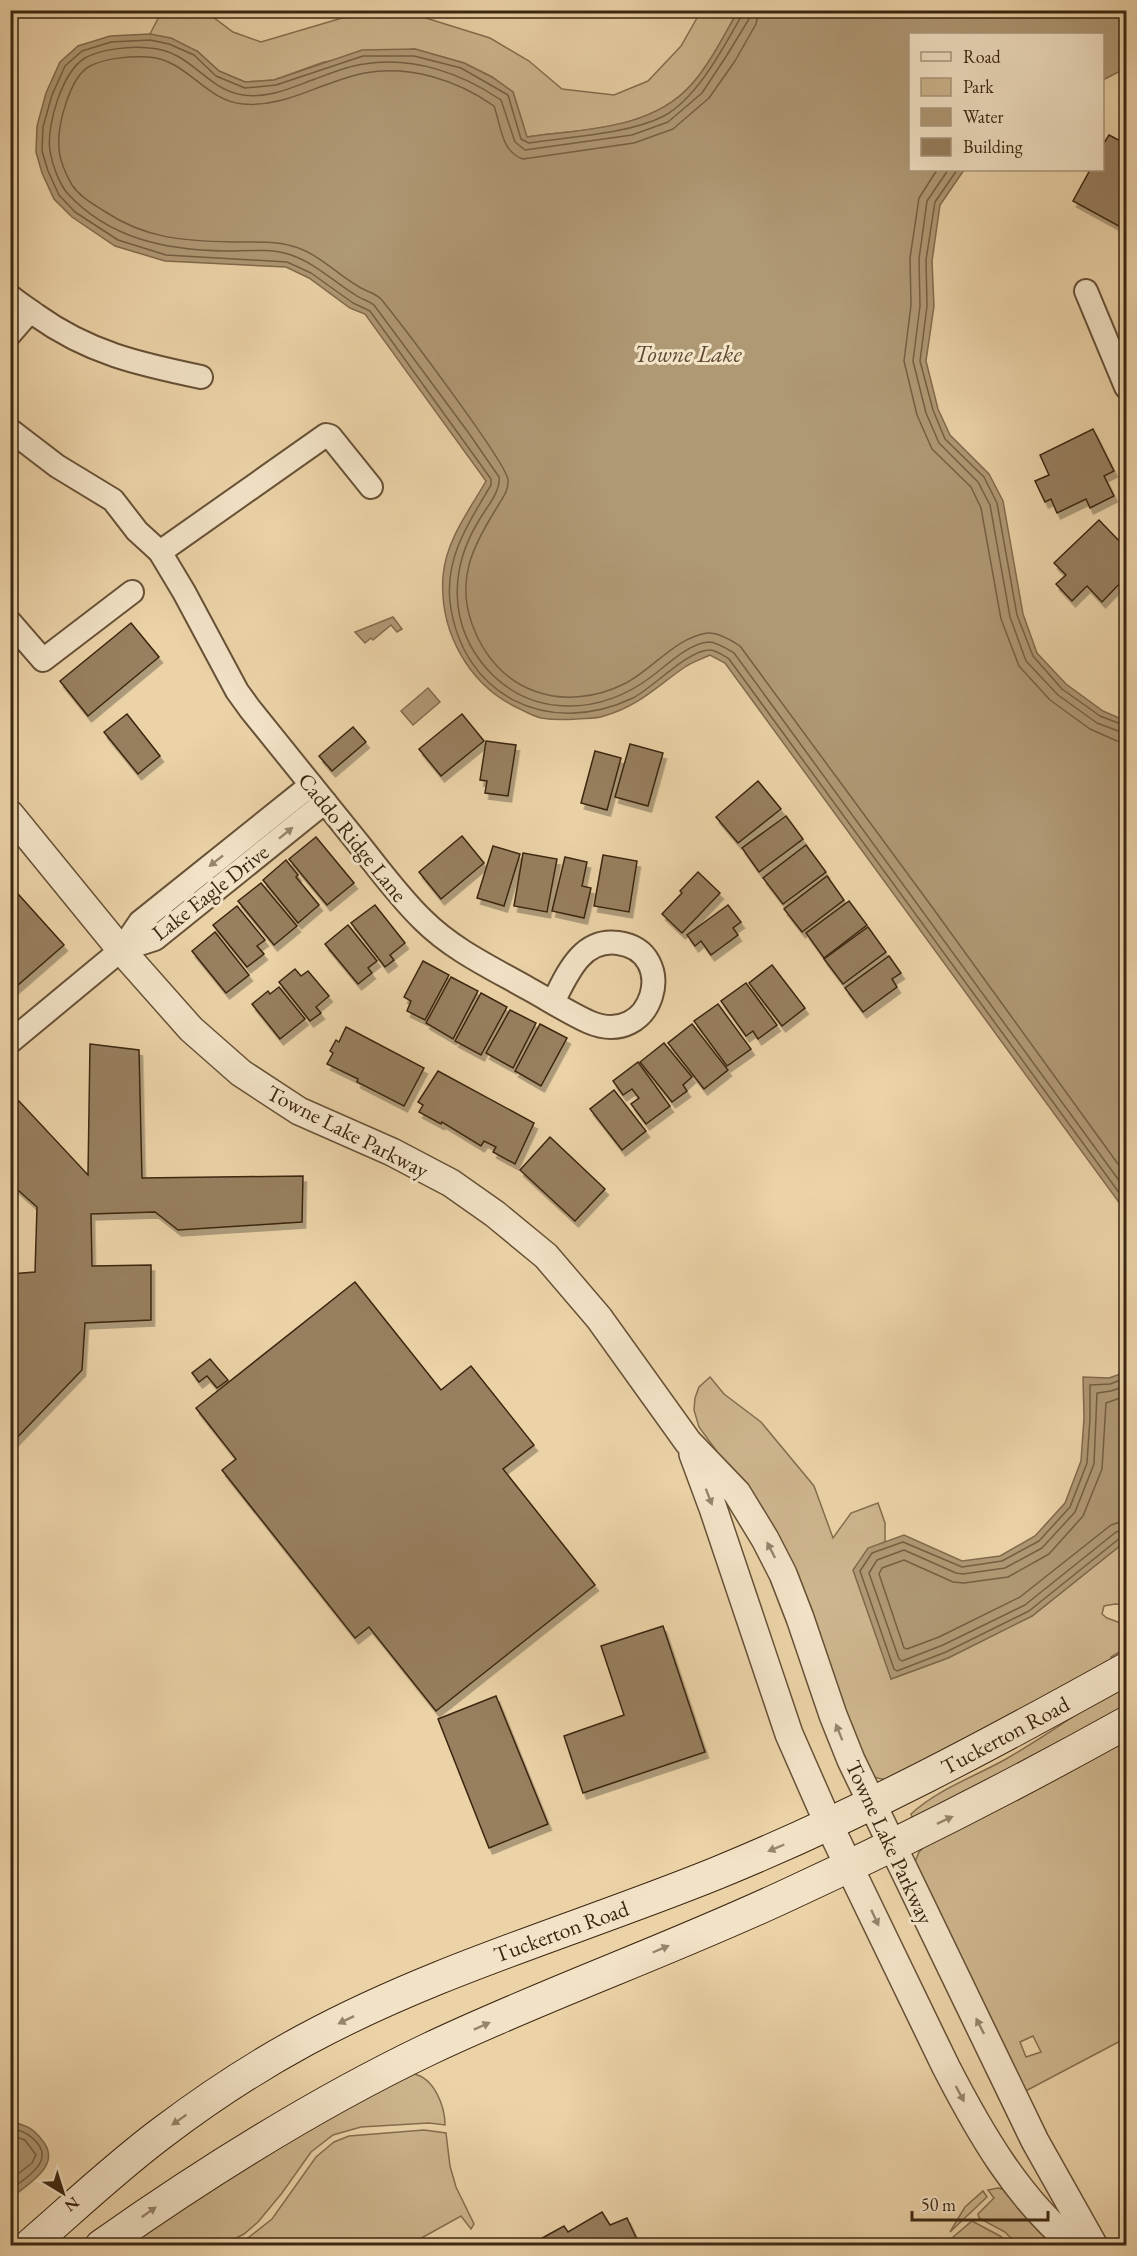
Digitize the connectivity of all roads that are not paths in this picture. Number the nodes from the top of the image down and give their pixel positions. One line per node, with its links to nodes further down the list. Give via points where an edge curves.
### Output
1 (1086, 291): 6 (street)
2 (10, 296): 3 (street)
3 (30, 311): 4 (street); 5 (street, via 93,348)
4 (10, 334)
5 (201, 377)
6 (1126, 387)
7 (10, 430): 9 (street, Caddo Ridge Lane, via 57,466 113,500)
8 (371, 487): 9 (street, via 326,435)
9 (160, 552): 12 (street, Caddo Ridge Lane, via 237,691)
10 (132, 592): 11 (street, via 43,660)
11 (10, 622)
12 (318, 793): 14 (street, Lake Eagle Drive, via 155,939); 15 (street, Caddo Ridge Lane, via 423,920 475,959)
13 (10, 814): 14 (street, Towne Lake Parkway)
14 (121, 951): 16 (street, Lake Eagle Drive); 17 (street, Towne Lake Parkway, via 191,1029 241,1073 300,1111 392,1152 451,1184 546,1256 599,1318)
15 (553, 1002): 15 (street, Caddo Ridge Lane, via 590,1022 608,1027 626,1025 641,1015 650,1002 654,984 650,966 641,953 625,944 608,941 589,947 575,961)
16 (10, 1042)
17 (688, 1442): 20 (street, Towne Lake Parkway, one-way to 17, via 833,1715 800,1618 772,1552 737,1493); 21 (street, Towne Lake Parkway, one-way to 21, via 789,1734)
18 (1126, 1669): 20 (main road, Tuckerton Road)
19 (1126, 1723): 22 (main road, Tuckerton Road, one-way to 19, via 969,1809)
20 (872, 1804): 21 (main road, Tuckerton Road); 22 (street, Towne Lake Parkway)
21 (829, 1825): 23 (street, Towne Lake Parkway); 26 (main road, Tuckerton Road, one-way to 26, via 666,1893 482,1959 398,1994 305,2040 226,2087 160,2134)
22 (892, 1845): 23 (main road, Tuckerton Road); 24 (street, Towne Lake Parkway, one-way to 22)
23 (850, 1866): 25 (street, Towne Lake Parkway, one-way to 25, via 946,2067); 27 (main road, Tuckerton Road, one-way to 23, via 266,2137 428,2049)
24 (1035, 2141): 25 (street); 29 (street, Towne Lake Parkway)
25 (1002, 2162): 28 (street, Towne Lake Parkway, via 1030,2200)
26 (29, 2246)
27 (101, 2246)
28 (1076, 2246)
29 (1094, 2246)

